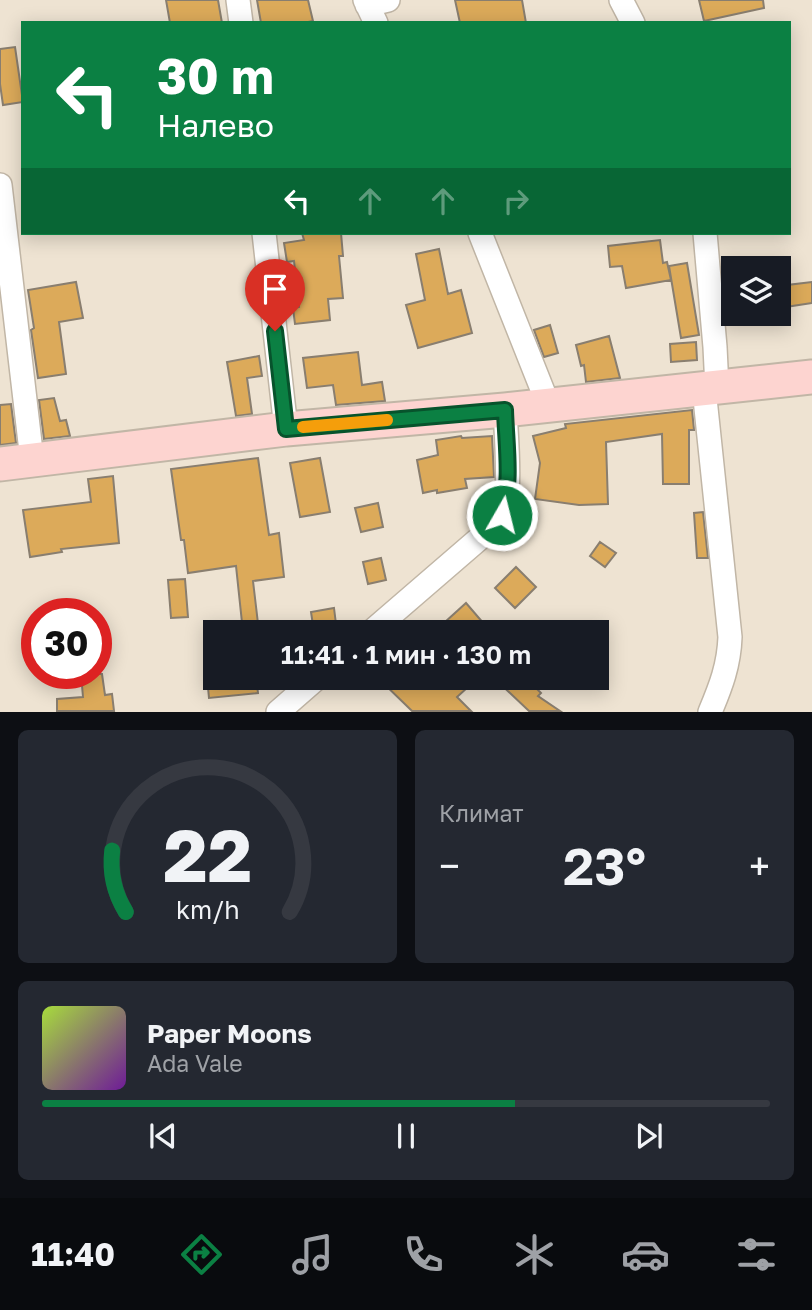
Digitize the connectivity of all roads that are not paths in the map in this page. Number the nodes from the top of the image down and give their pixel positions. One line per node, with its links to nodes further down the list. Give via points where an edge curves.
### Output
1 (238, 0): 3 (street)
2 (621, 0): 4 (street)
3 (241, 21)
4 (632, 21)
5 (0, 185): 14 (street)
6 (264, 235): 13 (street)
7 (481, 235): 11 (street)
8 (705, 235): 10 (street, via 715,347)
9 (812, 377): 10 (street)
10 (710, 388): 11 (street); 19 (street, via 730,637 723,681)
11 (548, 404): 12 (street)
12 (505, 410): 13 (street); 16 (street, via 507,486 502,515)
13 (286, 429): 14 (street)
14 (32, 460): 15 (street)
15 (0, 464)
16 (385, 620)
17 (303, 690): 18 (street)
18 (278, 712)
19 (710, 712)

